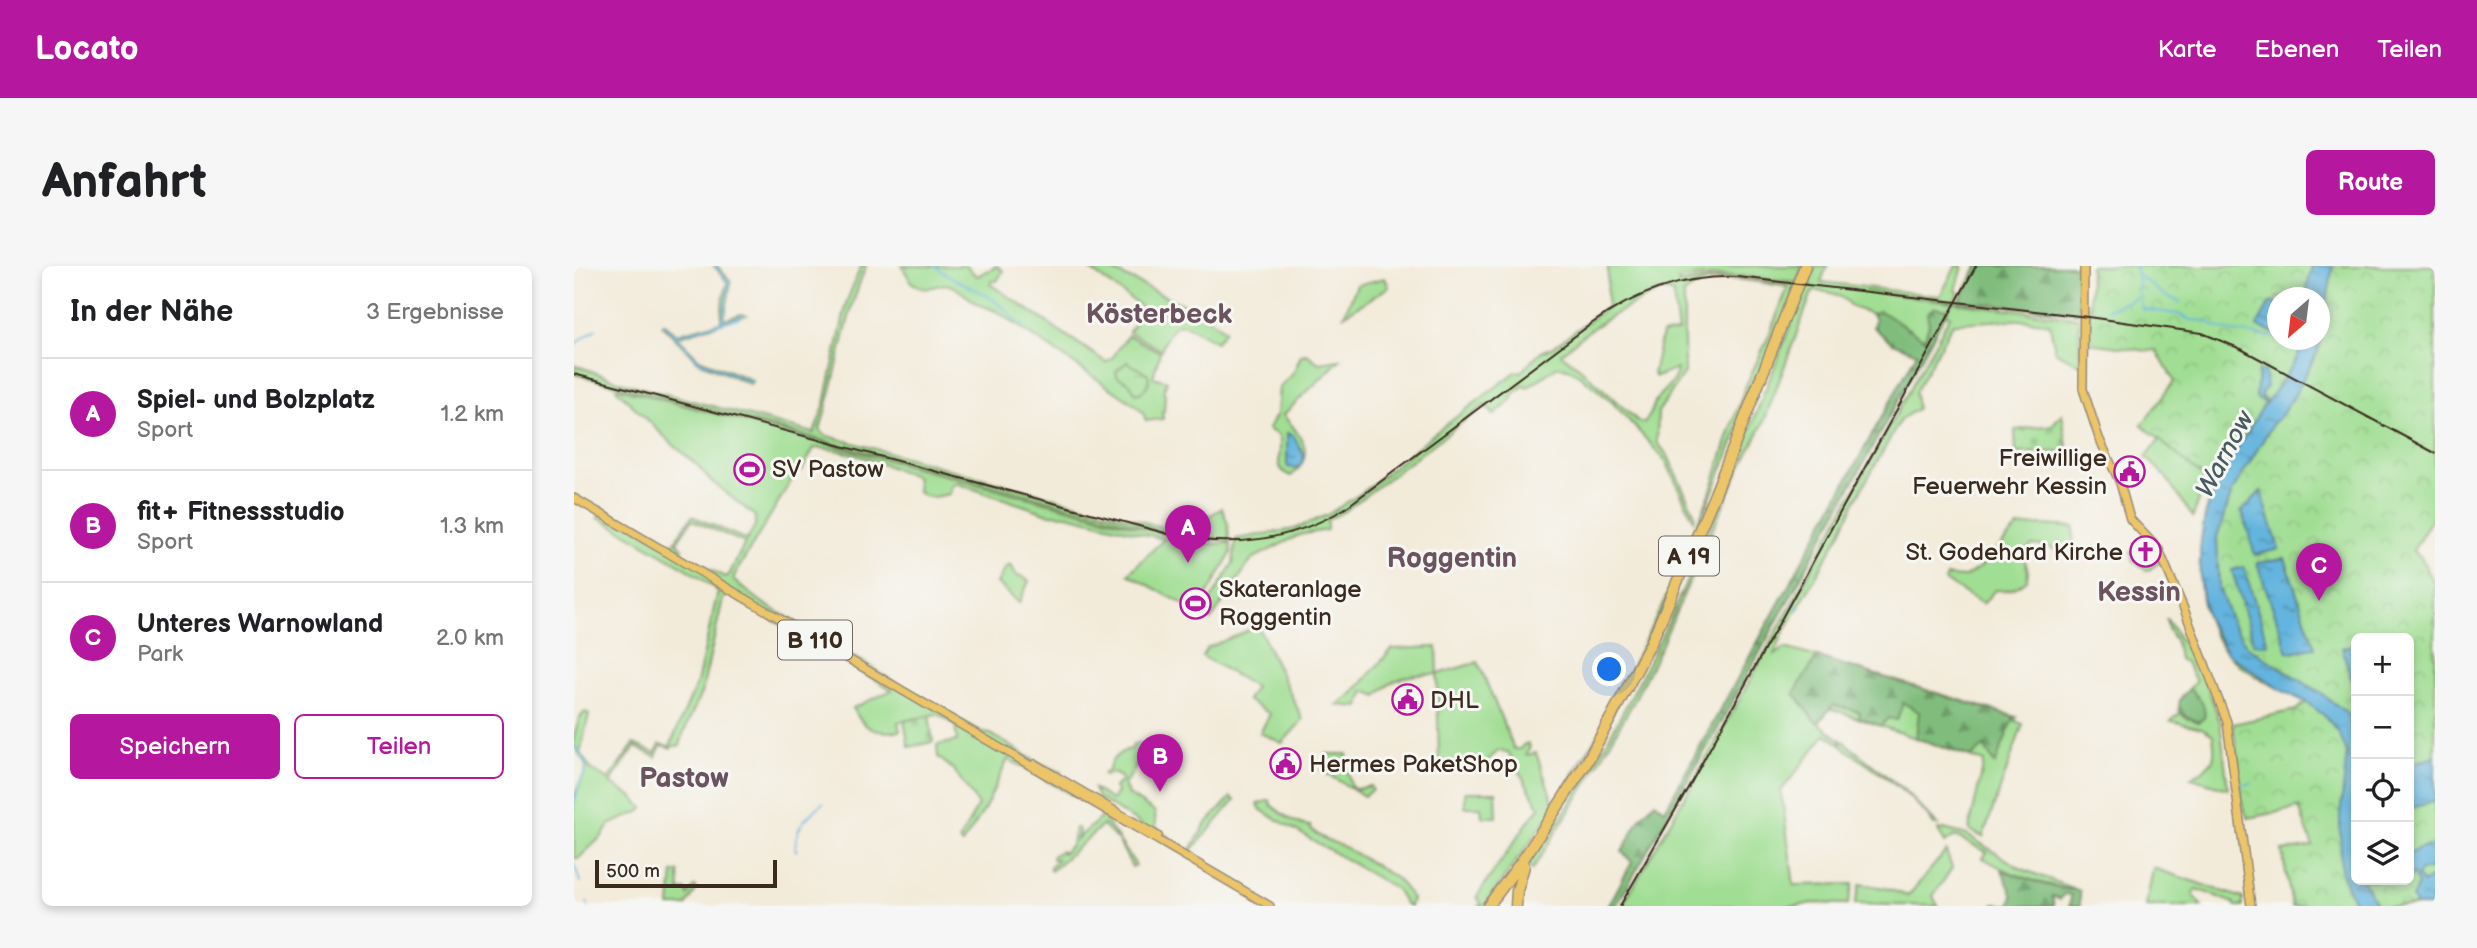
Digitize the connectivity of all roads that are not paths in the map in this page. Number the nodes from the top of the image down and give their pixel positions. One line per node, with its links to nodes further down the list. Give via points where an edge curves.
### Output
1 (1808, 266): 4 (highway, A 19, via 1712,514 1655,644 1591,764); 6 (highway, A 19, via 1651,643 1587,762)
2 (2084, 266): 9 (main road, via 2083,389 2130,519 2159,550 2227,722)
3 (574, 498): 5 (main road, B 110, via 1009,753 1148,829 1174,850)
4 (1524, 866): 7 (highway, A 19); 8 (highway)
5 (1269, 906)
6 (1488, 906)
7 (1494, 906)
8 (1516, 906)
9 (2251, 906)

